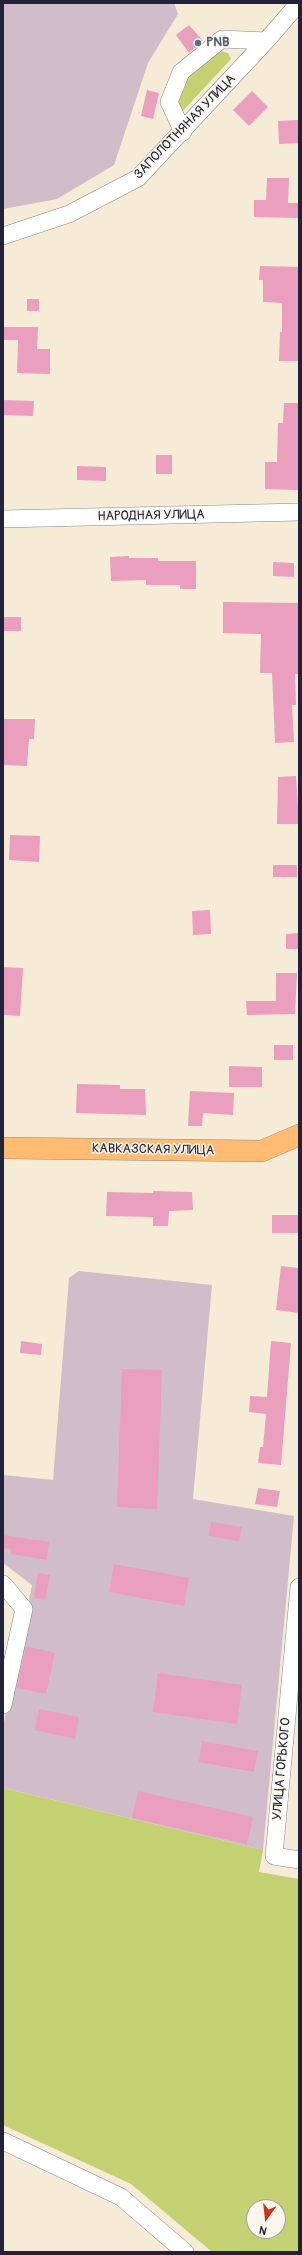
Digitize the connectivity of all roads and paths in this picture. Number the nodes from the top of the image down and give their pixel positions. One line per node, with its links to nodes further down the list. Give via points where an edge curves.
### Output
1 (299, 3): 2 (street, ЗАПОЛОТНЯНАЯ УЛИЦА)
2 (266, 41): 3 (street, ЗАПОЛОТНЯНАЯ УЛИЦА); 3 (street, via 222,39 181,72 169,102)
3 (183, 132): 4 (street, ЗАПОЛОТНЯНАЯ УЛИЦА, via 138,178 69,214)
4 (3, 236)
5 (299, 512): 6 (street, НАРОДНАЯ УЛИЦА)
6 (3, 519)
7 (299, 1135): 8 (main road, КАВКАЗСКАЯ УЛИЦА, via 262,1151)
8 (3, 1148)
9 (3, 1584): 11 (street, via 24,1609)
10 (299, 1587): 12 (street, УЛИЦА ГОРЬКОГО, via 274,1856)
11 (3, 1705)
12 (299, 1860)
13 (3, 2141): 14 (street, via 121,2197)
14 (185, 2252)

